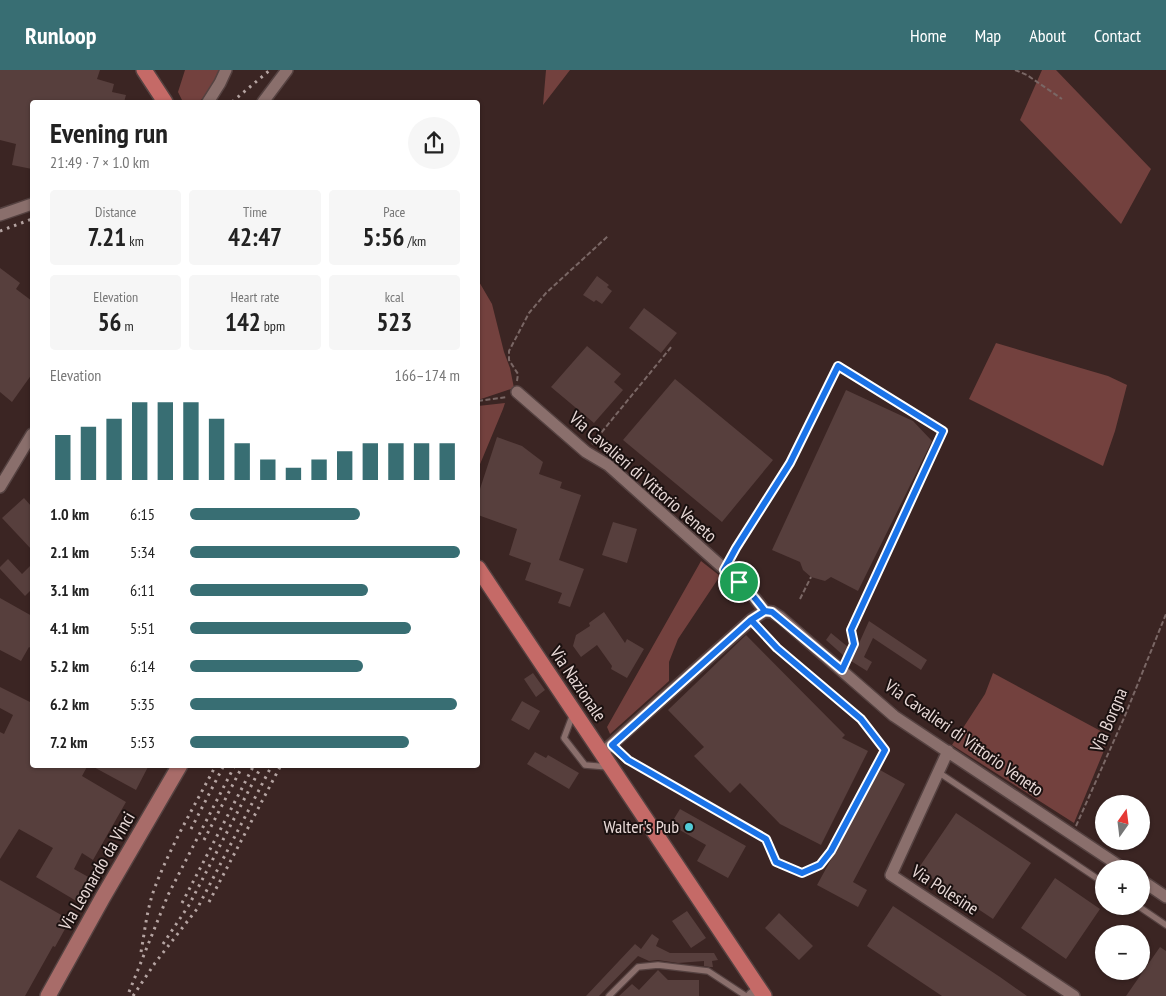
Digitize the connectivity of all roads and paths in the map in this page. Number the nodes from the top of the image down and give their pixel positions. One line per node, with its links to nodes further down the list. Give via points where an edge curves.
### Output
1 (144, 70): 6 (main road)
2 (226, 70): 7 (street)
3 (287, 70): 8 (street)
4 (1015, 70): 5 (path)
5 (1062, 99)
6 (164, 100)
7 (209, 100)
8 (264, 100)
9 (30, 205): 10 (street)
10 (0, 215)
11 (608, 236): 13 (path, via 529,313 509,351 518,374)
12 (672, 346): 16 (path)
13 (517, 392): 14 (path, via 504,398); 16 (street, Via Cavalieri di Vittorio Veneto)
14 (480, 401)
15 (30, 437): 17 (street)
16 (586, 452): 18 (street, Via Cavalieri di Vittorio Veneto, via 608,465)
17 (0, 487)
18 (724, 570): 22 (street, Via Cavalieri di Vittorio Veneto); 25 (lane, via 790,463 838,366 943,431 851,630 854,644)
19 (480, 571): 26 (main road, Via Nazionale)
20 (811, 578): 21 (path)
21 (800, 599)
22 (765, 611): 24 (street); 25 (street, Via Cavalieri di Vittorio Veneto, via 780,617)
23 (1166, 614): 32 (path, Via Borgna)
24 (751, 620): 27 (street); 27 (lane, via 777,648 861,719 885,750 831,851 820,865 802,873 776,862 766,839)
25 (842, 670): 28 (street, Via Cavalieri di Vittorio Veneto, via 894,716)
26 (574, 712): 27 (main road, Via Nazionale); 29 (lane, via 564,738 585,765)
27 (607, 749): 29 (main road, Via Nazionale)
28 (948, 751): 31 (street, Via Polesine); 32 (street, Via Cavalieri di Vittorio Veneto)
29 (611, 767): 39 (main road, Via Nazionale)
30 (178, 768): 40 (street, Via Leonardo da Vinci)
31 (938, 772): 34 (lane); 42 (street, Via Polesine, via 891,875)
32 (1072, 834): 33 (street, Via Cavalieri di Vittorio Veneto)
33 (1111, 860)
34 (1095, 877)
35 (1150, 886): 36 (street)
36 (1166, 896)
37 (1150, 914): 38 (lane)
38 (1166, 924)
39 (755, 994): 41 (lane, via 708,971 658,965 638,967)
40 (48, 996)
41 (610, 996)
42 (1074, 996)

